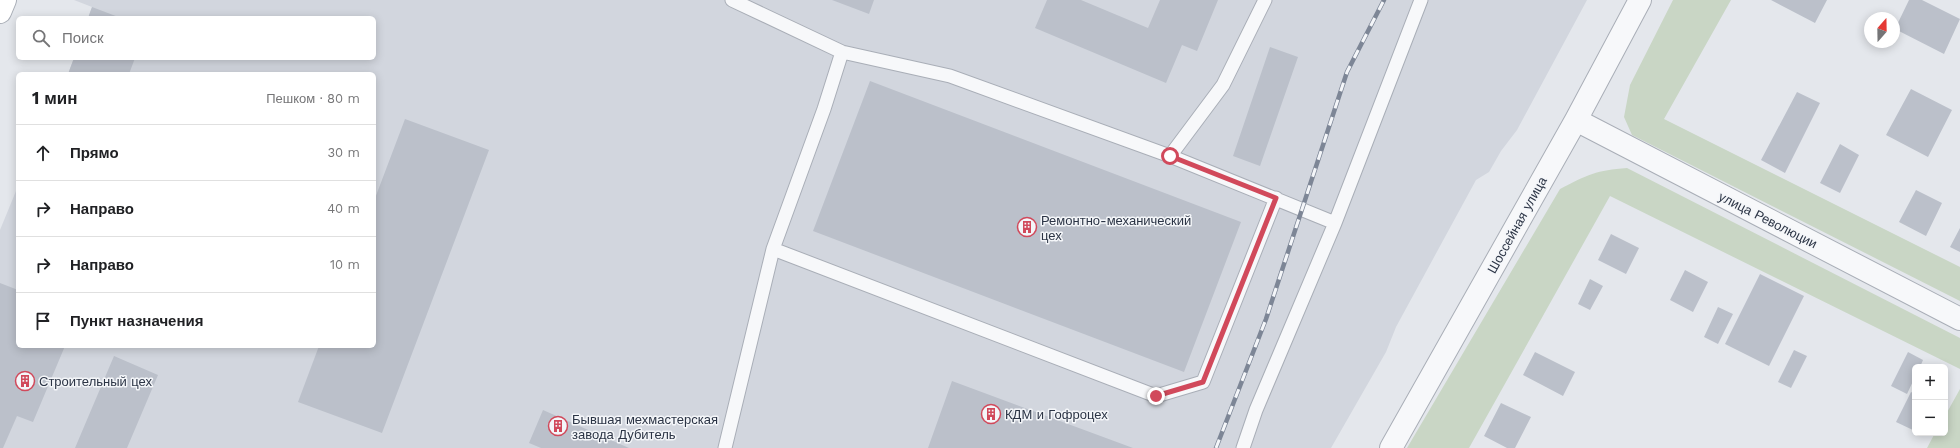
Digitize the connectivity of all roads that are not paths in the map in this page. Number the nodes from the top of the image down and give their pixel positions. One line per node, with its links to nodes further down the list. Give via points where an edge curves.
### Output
1 (5, 0): 6 (main road)
2 (732, 0): 7 (lane)
3 (1265, 0): 9 (lane, via 1223,85)
4 (1421, 0): 11 (lane)
5 (1640, 0): 8 (street, Шоссейная улица)
6 (0, 12)
7 (842, 52): 9 (lane, via 950,76); 12 (lane, via 824,110)
8 (1576, 120): 13 (street, улица Революции); 16 (street, Шоссейная улица)
9 (1170, 156): 10 (lane)
10 (1276, 198): 11 (lane); 12 (lane, via 1203,382 1156,396)
11 (1334, 223): 15 (lane, via 1256,410)
12 (773, 249): 14 (lane)
13 (1960, 319)
14 (725, 448)
15 (1243, 448)
16 (1391, 448)

